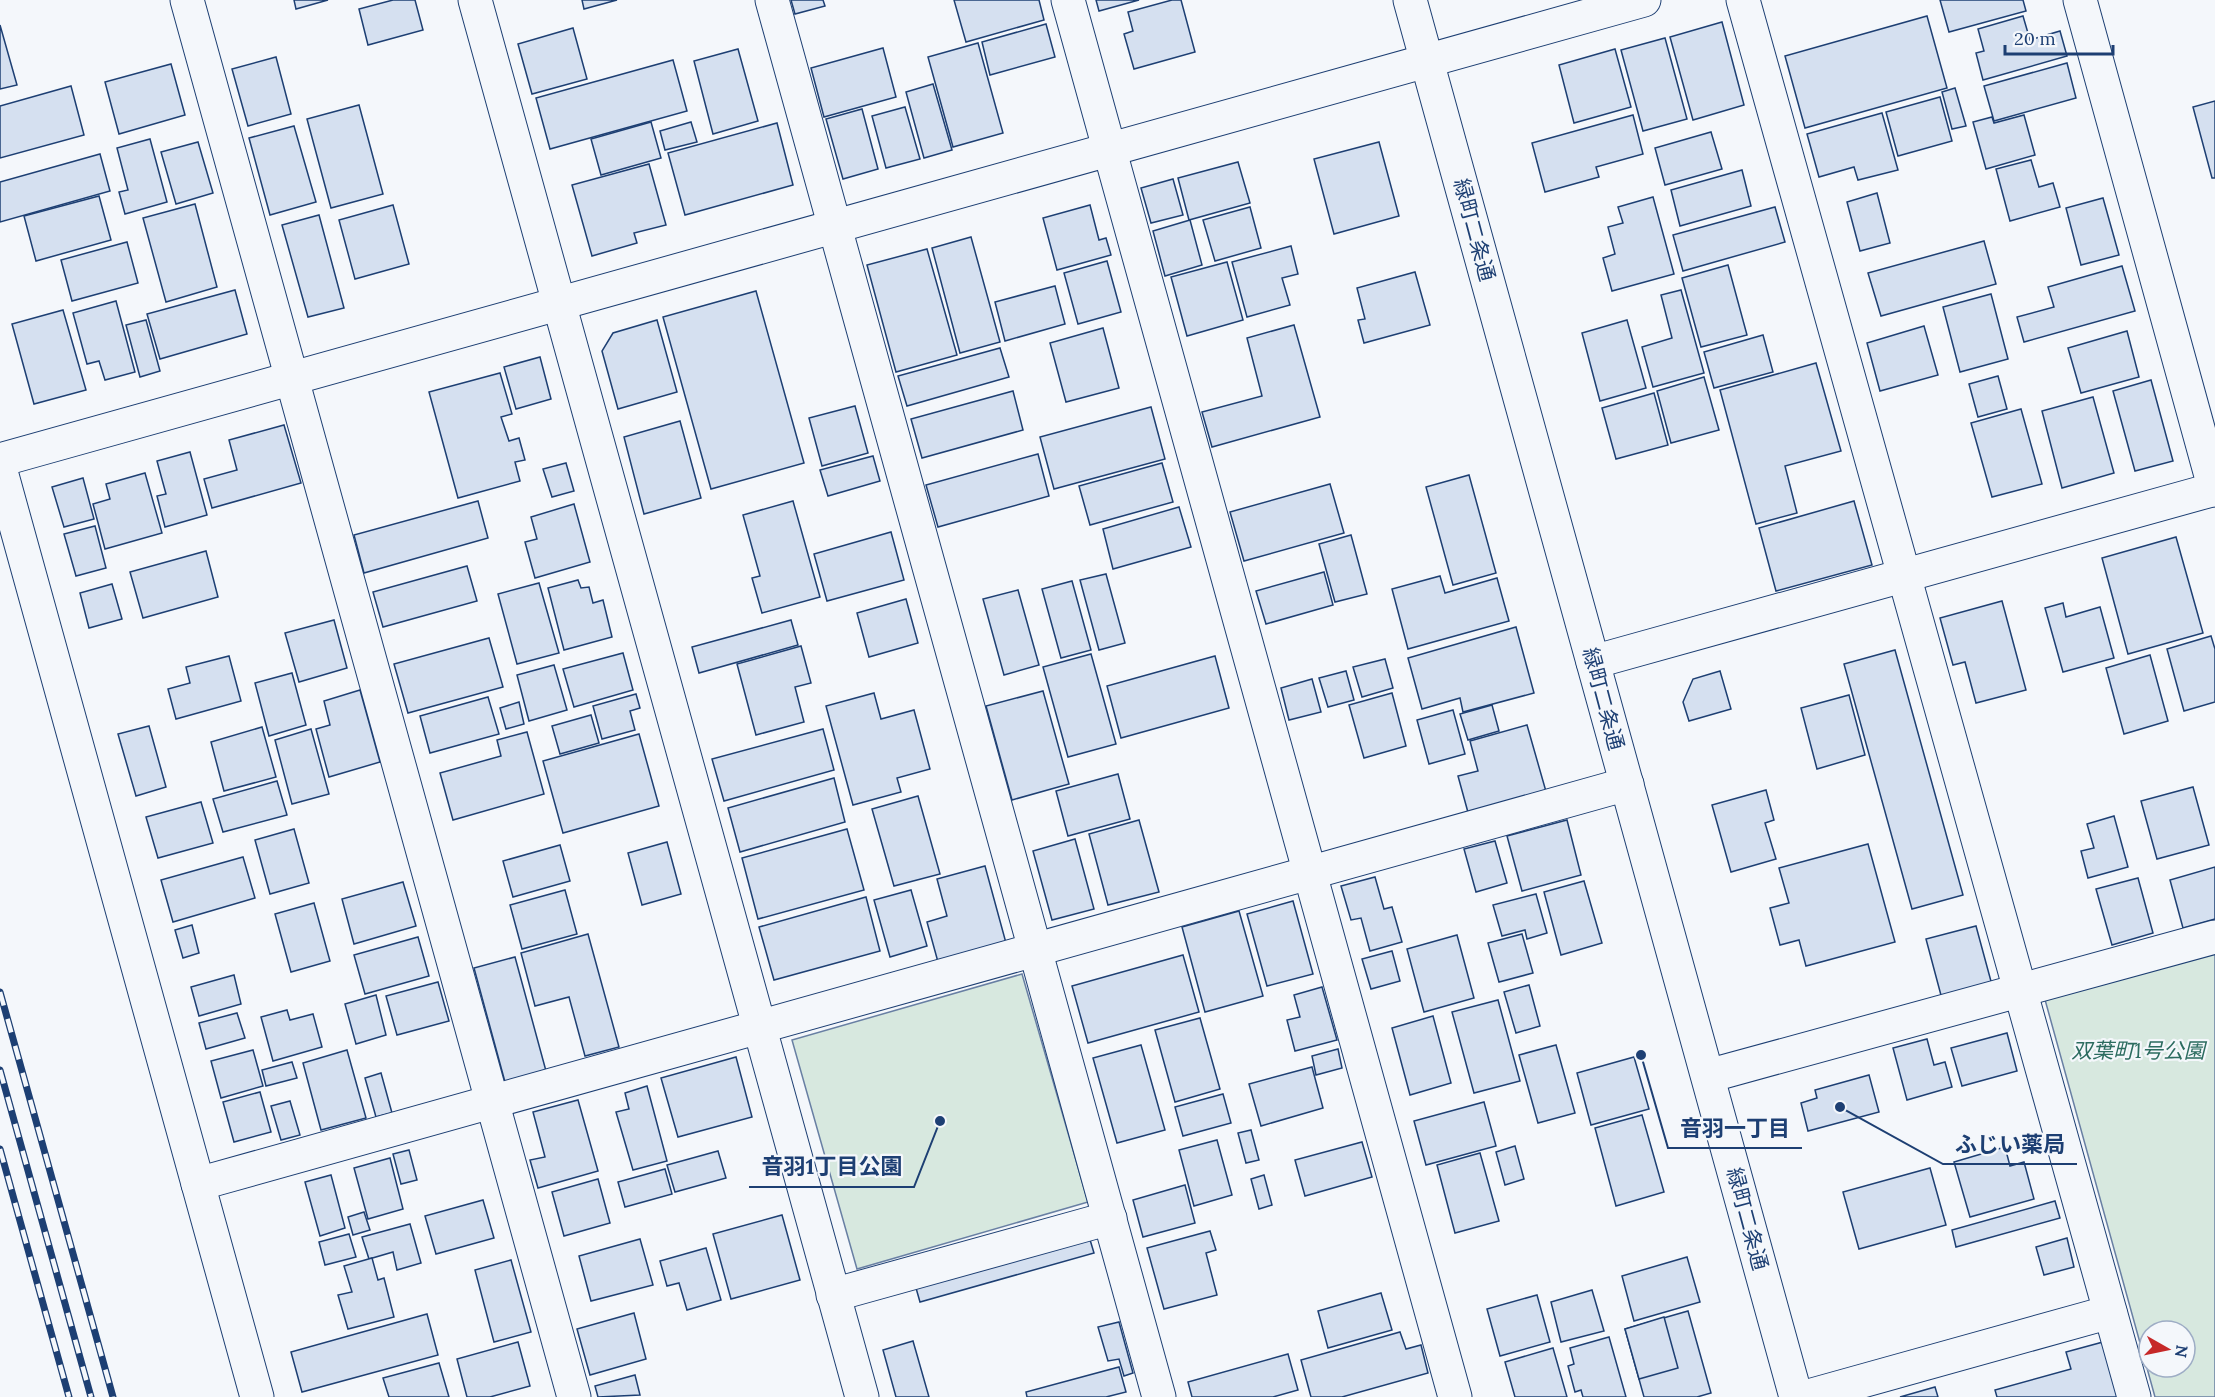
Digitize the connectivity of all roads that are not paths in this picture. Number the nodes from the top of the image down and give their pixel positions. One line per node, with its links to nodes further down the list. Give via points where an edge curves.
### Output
1 (187, 0): 13 (street)
2 (475, 0): 12 (street)
3 (772, 0): 11 (street)
4 (1068, 0): 10 (street)
5 (1410, 0): 9 (street, 緑町二条通)
6 (1644, 0): 9 (street)
7 (1743, 0): 17 (street)
8 (2080, 0): 16 (street)
9 (1427, 61): 10 (street); 18 (street, 緑町二条通)
10 (1109, 150): 11 (street); 20 (street)
11 (835, 227): 12 (street); 22 (street)
12 (559, 304): 13 (street); 24 (street)
13 (292, 379): 14 (street); 26 (street)
14 (0, 460)
15 (0, 468): 27 (street)
16 (2215, 489): 17 (street)
17 (1904, 575): 18 (street); 23 (street)
18 (1593, 662): 19 (street, 緑町二条通)
19 (1627, 784): 20 (street); 25 (street, 緑町二条通)
20 (1310, 873): 22 (street); 35 (street)
21 (2215, 937): 23 (street)
22 (1035, 950): 24 (street); 28 (street)
23 (2020, 991): 25 (street); 30 (street)
24 (759, 1027): 26 (street); 29 (street)
25 (1708, 1076): 36 (street, 緑町二条通)
26 (493, 1102): 27 (street); 32 (street)
27 (198, 1184): 31 (street)
28 (1110, 1218): 29 (street); 34 (street)
29 (833, 1295): 33 (street)
30 (2110, 1311): 37 (street); 38 (street)
31 (257, 1397)
32 (574, 1397)
33 (862, 1397)
34 (1159, 1397)
35 (1455, 1397)
36 (1796, 1397)
37 (1805, 1397)
38 (2134, 1397)

